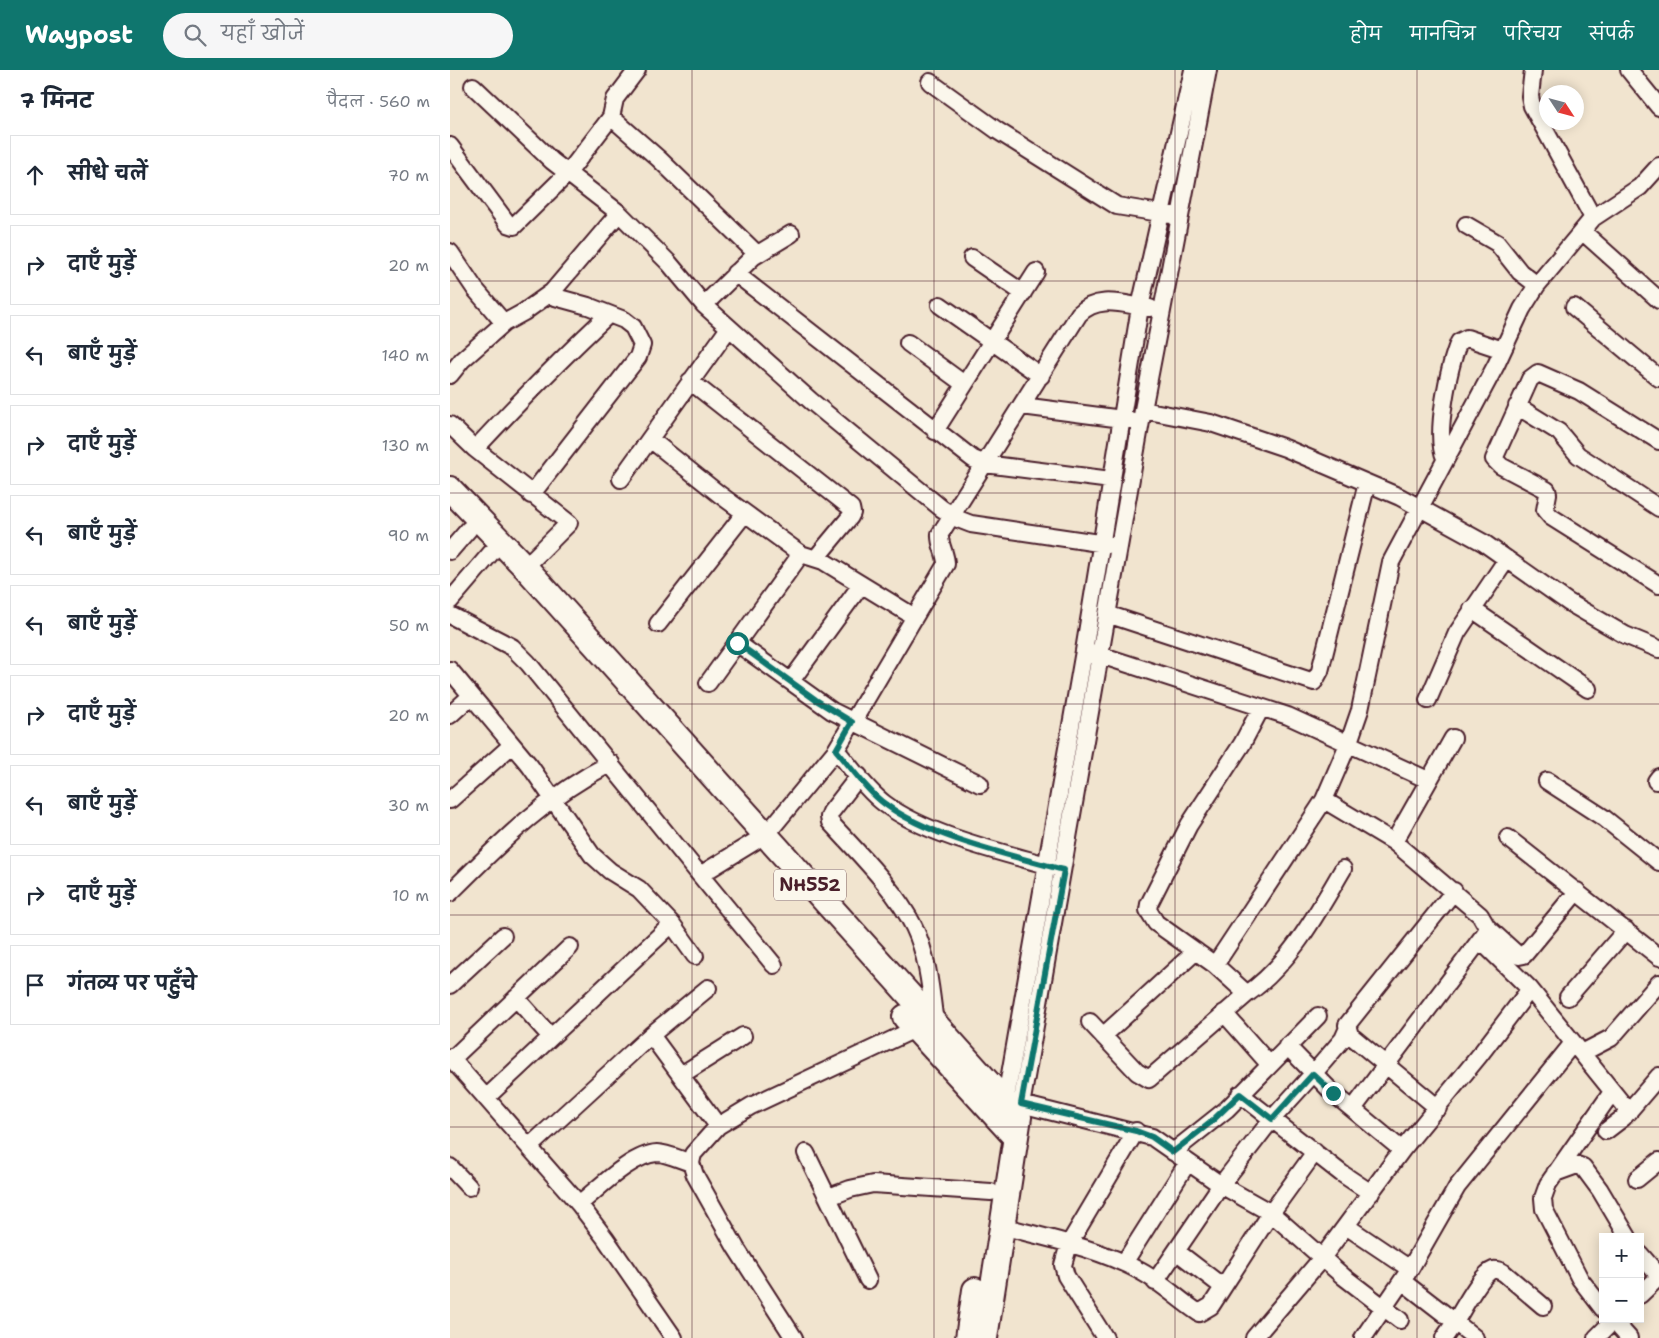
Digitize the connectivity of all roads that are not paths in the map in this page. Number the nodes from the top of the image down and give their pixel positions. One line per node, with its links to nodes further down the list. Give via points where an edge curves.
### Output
1 (636, 70): 10 (street, via 615,99)
2 (1192, 70): 16 (street)
3 (1208, 70): 17 (street)
4 (1533, 70): 18 (street, via 1532,106)
5 (1629, 70): 8 (street)
6 (930, 82): 16 (street, via 998,131 1117,206)
7 (473, 86): 14 (street)
8 (1653, 88): 9 (street)
9 (1659, 108)
10 (611, 117): 14 (street); 23 (street)
11 (450, 146): 12 (street)
12 (455, 163): 14 (street, via 508,224 514,226)
13 (1659, 166): 18 (street, via 1640,187)
14 (568, 173): 15 (street)
15 (619, 213): 30 (street); 32 (street)
16 (1162, 213): 17 (street); 34 (street)
17 (1180, 216): 36 (street)
18 (1593, 218): 20 (street)
19 (1466, 225): 28 (street, via 1497,243 1520,272)
20 (1582, 231): 28 (street); 31 (street)
21 (791, 234): 23 (street)
22 (450, 252): 25 (street)
23 (757, 254): 27 (street)
24 (972, 258): 29 (street)
25 (455, 272): 38 (street, via 475,289)
26 (1036, 272): 29 (street)
27 (735, 273): 32 (street); 53 (street)
28 (1537, 284): 42 (street)
29 (1023, 293): 40 (street)
30 (548, 295): 37 (street); 38 (street)
31 (1659, 300)
32 (704, 305): 39 (street)
33 (940, 305): 40 (street)
34 (1140, 307): 36 (street); 44 (street, via 1099,302 1088,305 1079,314); 51 (street)
35 (1574, 308): 45 (street)
36 (1162, 309): 50 (street)
37 (608, 314): 56 (street); 63 (street, via 629,323 639,335 641,351)
38 (504, 323): 43 (street)
39 (729, 328): 46 (street); 68 (street, via 811,402)
40 (991, 341): 44 (street); 47 (street)
41 (908, 343): 47 (street)
42 (1503, 350): 57 (street); 57 (street, via 1466,338 1459,342 1441,430 1440,445)
43 (450, 375)
44 (1041, 376): 48 (street)
45 (1659, 378)
46 (690, 381): 54 (street); 74 (street, via 850,508 850,517)
47 (964, 384): 53 (street)
48 (1022, 406): 51 (street); 58 (street)
49 (1517, 406): 55 (street, via 1533,375 1543,374 1579,391); 66 (street, via 1559,432 1578,456); 78 (street, via 1494,454 1496,463 1547,490 1545,510 1551,517)
50 (1143, 415): 51 (street); 61 (street, via 1211,423 1285,448); 71 (street)
51 (1121, 418): 60 (street)
52 (450, 425): 56 (street)
53 (935, 431): 58 (street, via 962,452)
54 (650, 438): 59 (street); 67 (street)
55 (1659, 441)
56 (475, 449): 63 (street)
57 (1445, 458): 65 (street)
58 (985, 464): 60 (street); 68 (street)
59 (621, 480)
60 (1111, 480): 70 (street)
61 (1367, 483): 65 (street); 81 (street, via 1320,671 1314,682)
62 (450, 489): 76 (highway, NH552)
63 (531, 495): 76 (street, via 569,523)
64 (450, 508): 69 (highway, NH552)
65 (1419, 508): 75 (street); 98 (street, via 1392,562 1360,710)
66 (1659, 508)
67 (745, 513): 74 (street); 84 (street)
68 (951, 515): 70 (street, via 971,524); 83 (street, via 939,542 946,564)
69 (469, 529): 72 (street); 73 (highway, NH552)
70 (1102, 544): 71 (street); 87 (street)
71 (1120, 546): 81 (street)
72 (450, 551)
73 (491, 552): 79 (street); 109 (highway, NH552)
74 (808, 556): 77 (street); 85 (street)
75 (1507, 559): 80 (street); 86 (street, via 1568,602 1625,635)
76 (525, 567): 109 (highway, NH552)
77 (861, 585): 83 (street); 89 (street)
78 (1659, 585)
79 (450, 600)
80 (1472, 609): 91 (street); 93 (street, via 1457,632)
81 (1108, 614): 87 (street)
82 (450, 615): 101 (street, via 512,646)
83 (913, 616): 96 (street)
84 (658, 624)
85 (737, 643): 89 (street); 90 (street)
86 (1659, 649)
87 (1092, 653): 94 (street); 113 (street); 115 (street)
88 (450, 670): 92 (street)
89 (791, 681): 96 (street)
90 (708, 683)
91 (1588, 689)
92 (471, 696): 95 (street); 99 (street)
93 (1428, 700)
94 (1262, 708): 98 (street); 125 (street, via 1189,825 1149,904 1148,910 1156,923)
95 (450, 715)
96 (852, 722): 100 (street); 105 (street)
97 (1454, 738): 103 (street)
98 (1349, 742): 103 (street); 108 (street)
99 (512, 745): 106 (street); 107 (street)
100 (836, 750): 102 (street); 109 (street)
101 (611, 763): 106 (street); 116 (street)
102 (859, 776): 113 (street, via 884,803 910,819 967,842); 140 (street, via 831,812 830,822 893,895 913,927 922,951)
103 (1428, 780): 111 (street)
104 (1547, 781): 112 (street, via 1604,818)
105 (980, 784)
106 (553, 796): 119 (street, via 513,830); 120 (street, via 592,855 639,889)
107 (450, 800)
108 (1324, 800): 111 (street); 129 (street)
109 (760, 838): 116 (street); 140 (highway, NH552)
110 (1508, 838): 117 (street)
111 (1394, 842): 118 (street)
112 (1659, 862)
113 (1047, 865): 115 (street); 160 (street)
114 (1343, 869): 134 (street, via 1285,958 1264,982)
115 (1064, 870): 160 (street)
116 (700, 876): 128 (street)
117 (1576, 891): 121 (street); 122 (street, via 1524,955 1519,956)
118 (1454, 892): 122 (street, via 1480,915); 141 (street, via 1351,1018)
119 (450, 893)
120 (672, 924): 126 (street); 145 (street)
121 (1626, 930): 127 (street); 135 (street)
122 (1484, 933): 133 (street); 150 (street)
123 (503, 936): 131 (street)
124 (570, 947): 136 (street)
125 (1196, 951): 129 (street); 144 (street)
126 (694, 956)
127 (1659, 957)
128 (774, 965)
129 (1215, 965): 134 (street)
130 (1659, 983): 147 (street, via 1611,1038)
131 (450, 985)
132 (708, 988): 142 (street)
133 (1530, 989): 147 (street); 157 (street)
134 (1247, 994): 137 (street)
135 (1568, 997)
136 (516, 998): 145 (street); 148 (street)
137 (1224, 1013): 144 (street, via 1149,1079 1137,1072); 149 (street)
138 (1318, 1016): 146 (street)
139 (1090, 1022): 144 (street)
140 (925, 1027): 160 (highway, NH552); 162 (street, via 751,1106)
141 (1347, 1030): 150 (street); 151 (street)
142 (651, 1035): 152 (street); 165 (street)
143 (743, 1036): 152 (street)
144 (1103, 1036)
145 (551, 1037): 156 (street)
146 (1287, 1046): 149 (street); 151 (street)
147 (1577, 1048): 154 (street); 191 (street, via 1457,1188)
148 (451, 1058): 156 (street)
149 (1269, 1064): 155 (street)
150 (1387, 1066): 157 (street); 158 (street)
151 (1312, 1074): 158 (street); 161 (street)
152 (681, 1076): 162 (street)
153 (1659, 1076): 159 (street)
154 (1612, 1092): 159 (street); 174 (street)
155 (1240, 1094): 161 (street); 167 (street)
156 (487, 1097): 165 (street)
157 (1438, 1108): 166 (street)
158 (1353, 1109): 166 (street)
159 (1629, 1112): 164 (street)
160 (1012, 1117): 163 (street); 178 (highway); 183 (highway)
161 (1272, 1119): 168 (street); 176 (street)
162 (718, 1126): 172 (street, via 701,1142)
163 (1136, 1131): 167 (street, via 1152,1137); 186 (street)
164 (1606, 1131)
165 (529, 1147): 181 (street)
166 (1402, 1150): 179 (street)
167 (1173, 1152): 171 (street)
168 (1315, 1152): 179 (street); 182 (street)
169 (806, 1153): 180 (street)
170 (1659, 1161): 175 (street)
171 (1188, 1162): 176 (street); 190 (street)
172 (691, 1163): 181 (street, via 658,1153 647,1155 635,1160); 205 (street, via 736,1248)
173 (450, 1167): 177 (street)
174 (1555, 1173): 185 (street, via 1577,1165 1584,1167); 197 (street, via 1543,1198 1544,1209 1580,1279)
175 (1637, 1179)
176 (1221, 1185): 182 (street); 187 (street)
177 (469, 1187)
178 (991, 1192): 180 (street, via 873,1184); 206 (highway)
179 (1371, 1193): 184 (street)
180 (829, 1197): 193 (street)
181 (579, 1204): 204 (street)
182 (1270, 1213): 188 (street); 195 (street)
183 (1001, 1226): 186 (street); 207 (highway)
184 (1346, 1226): 188 (street); 191 (street)
185 (1626, 1233)
186 (1069, 1244): 190 (street); 208 (street, via 1063,1265 1066,1276)
187 (1176, 1251): 194 (street); 195 (street)
188 (1322, 1258): 199 (street); 209 (street)
189 (1644, 1259): 192 (street)
190 (1124, 1263): 194 (street)
191 (1406, 1275): 199 (street); 201 (street)
192 (1659, 1277): 196 (street)
193 (868, 1280)
194 (1155, 1282): 195 (street, via 1199,1313 1211,1306)
195 (1223, 1287)
196 (1644, 1291)
197 (1599, 1302)
198 (1544, 1306): 201 (street, via 1504,1273 1492,1270)
199 (1384, 1308): 200 (street); 210 (street)
200 (1400, 1320)
201 (1455, 1322): 211 (street); 212 (street)
202 (1607, 1323): 213 (street)
203 (1616, 1323): 214 (street)
204 (674, 1338)
205 (794, 1338)
206 (968, 1338)
207 (985, 1338)
208 (1105, 1338)
209 (1254, 1338)
210 (1363, 1338)
211 (1444, 1338)
212 (1475, 1338)
213 (1596, 1338)
214 (1629, 1338)

